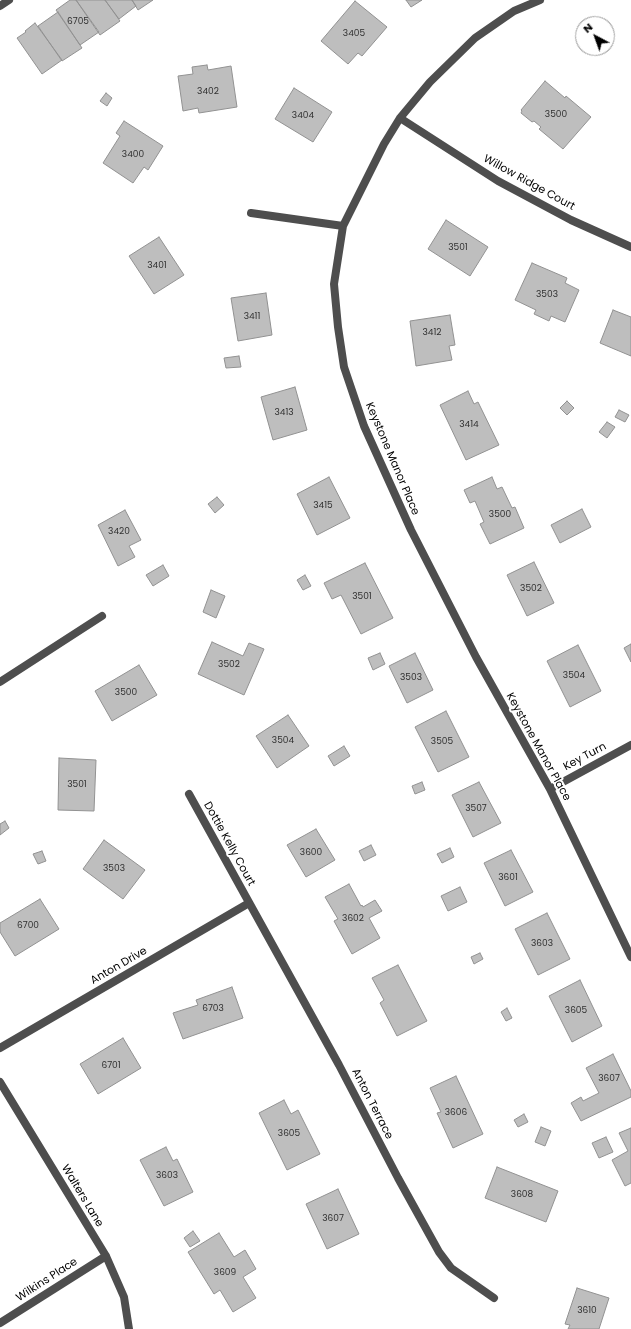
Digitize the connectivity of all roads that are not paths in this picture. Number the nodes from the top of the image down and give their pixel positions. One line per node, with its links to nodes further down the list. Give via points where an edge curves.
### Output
1 (9, 0): 3 (street)
2 (540, 0): 4 (street, Keystone Manor Place, via 514,11 475,38 430,82)
3 (0, 6)
4 (400, 118): 6 (street, Keystone Manor Place, via 384,144); 7 (street, Willow Ridge Court, via 498,181 571,220)
5 (251, 213): 6 (street)
6 (343, 226): 11 (street, Keystone Manor Place, via 334,284 338,327 344,367 364,426 411,530 472,650)
7 (631, 247)
8 (102, 616): 9 (street)
9 (0, 682)
10 (631, 745): 11 (street, Key Turn)
11 (550, 789): 14 (street, Keystone Manor Place)
12 (189, 794): 13 (street, Dottie Kelly Court)
13 (249, 903): 15 (street, Anton Drive); 18 (street, Anton Terrace, via 340,1065 439,1252 451,1268)
14 (631, 957)
15 (0, 1048)
16 (0, 1082): 17 (street, Walters Lane)
17 (106, 1256): 19 (street, Wilkins Place); 20 (street, Walters Lane, via 124,1297)
18 (494, 1298)
19 (0, 1323)
20 (129, 1329)

